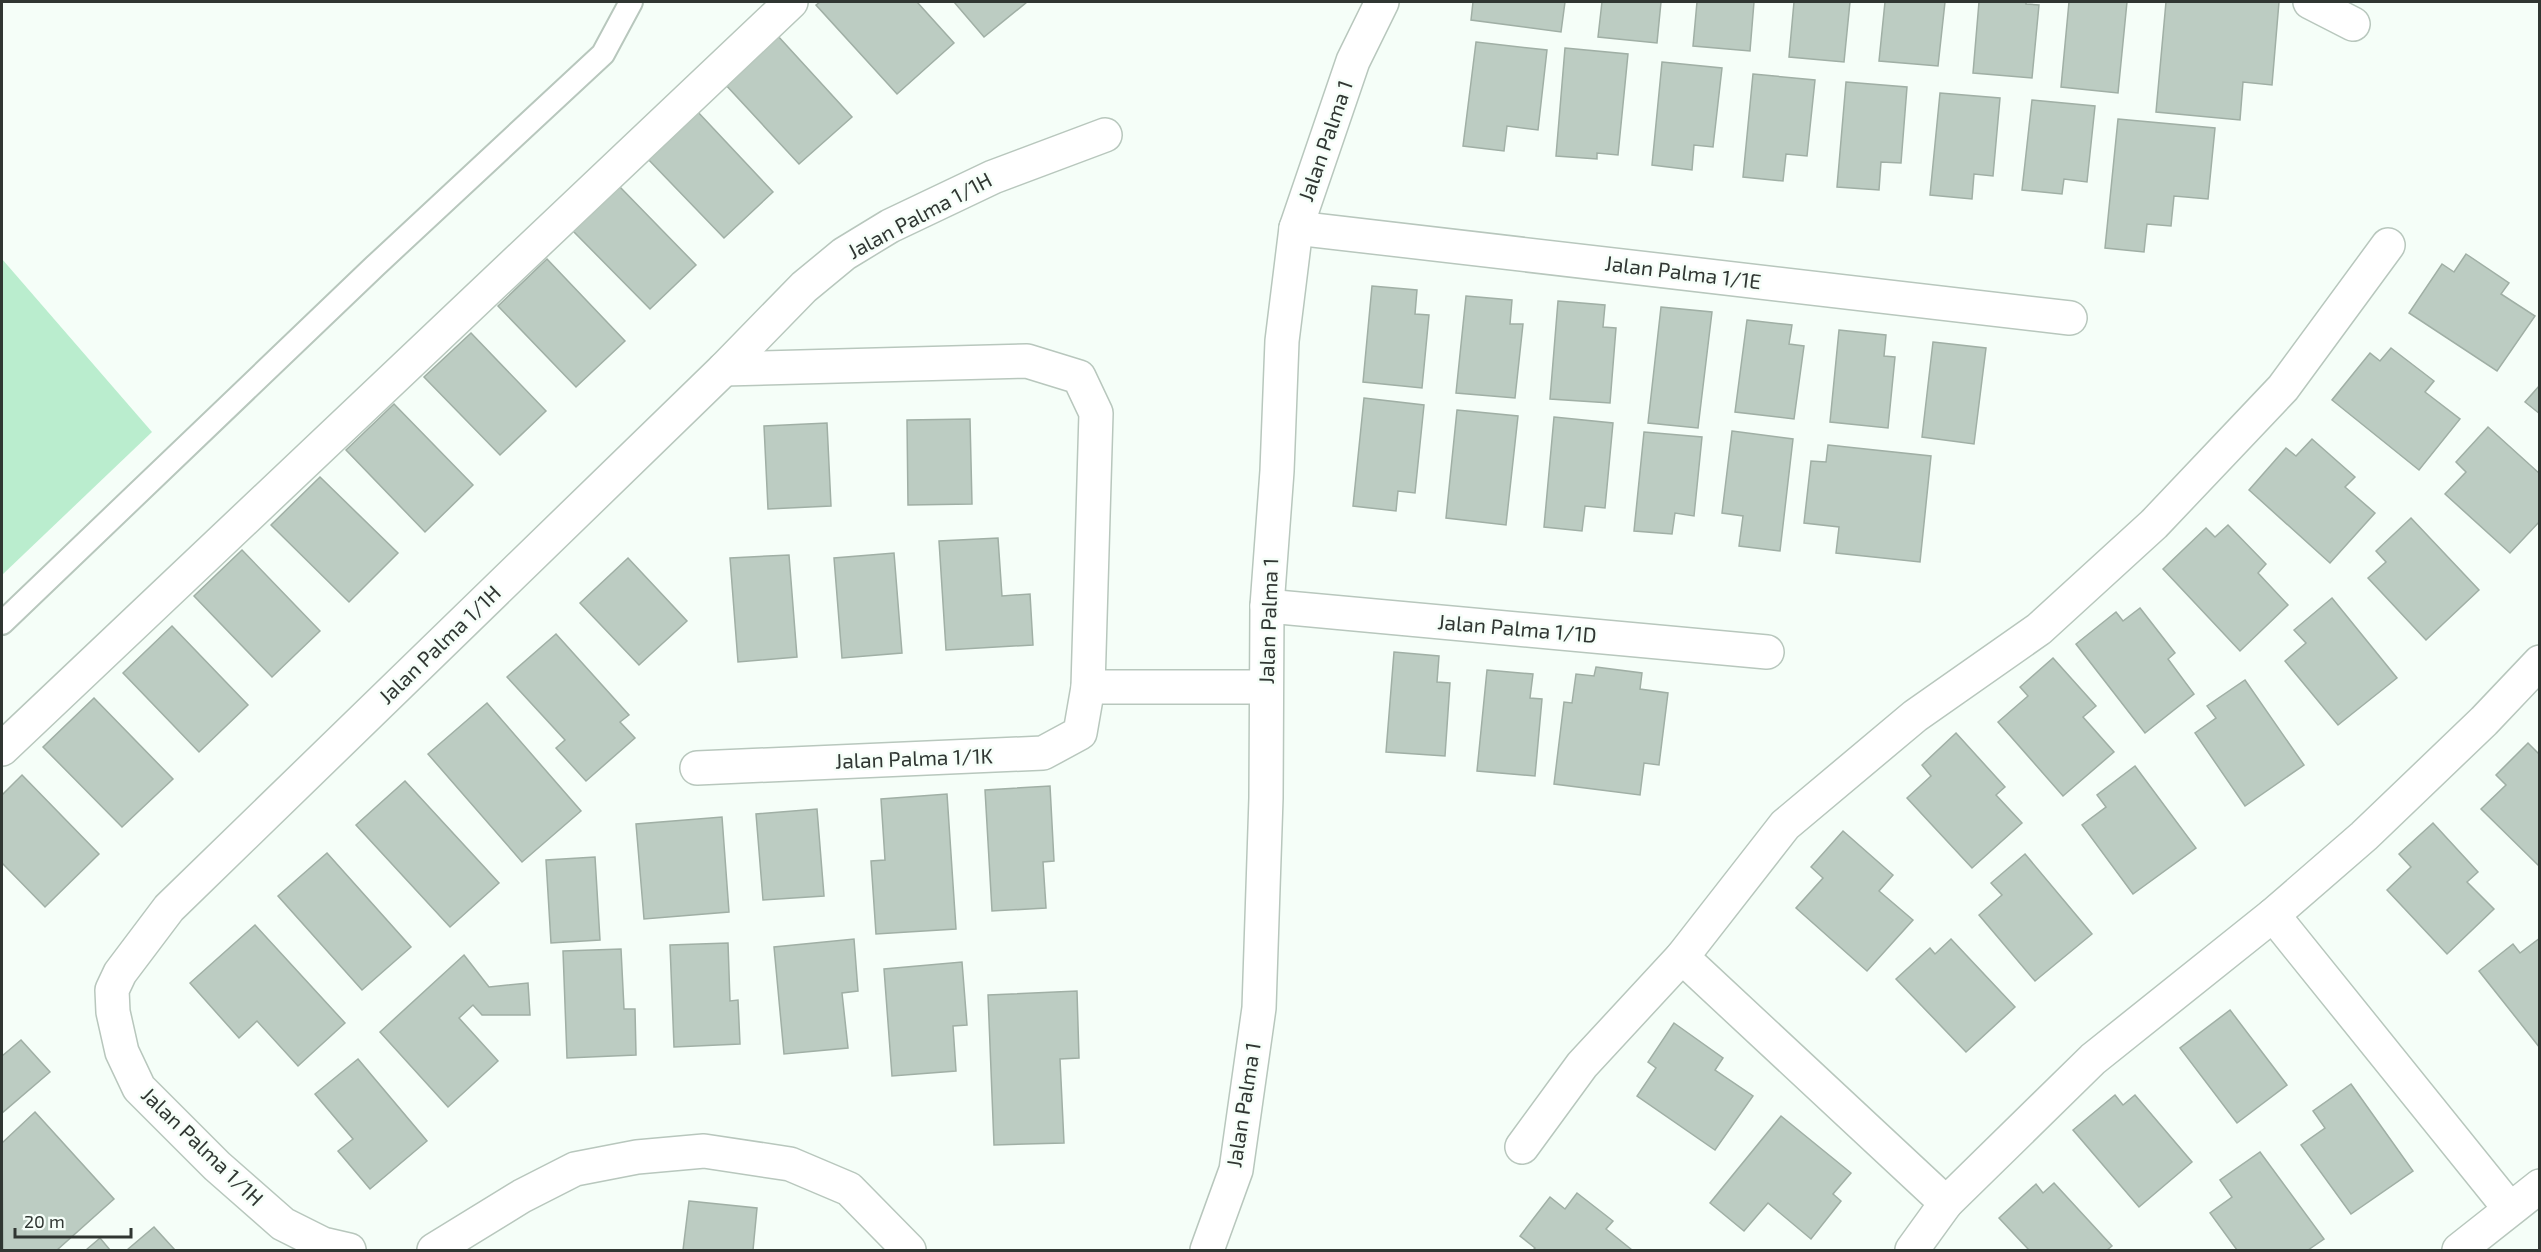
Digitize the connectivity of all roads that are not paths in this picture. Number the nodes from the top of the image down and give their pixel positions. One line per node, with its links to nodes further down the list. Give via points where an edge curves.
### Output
1 (631, 2): 12 (lane, via 603,54)
2 (791, 2): 17 (street)
3 (1382, 2): 7 (street, Jalan Palma 1, via 1353,62)
4 (2310, 2): 5 (street)
5 (2353, 24)
6 (1105, 135): 10 (street, Jalan Palma 1/1H, via 993,177 891,226 844,254 804,287)
7 (1296, 228): 9 (street, Jalan Palma 1/1E); 11 (street, Jalan Palma 1, via 1282,341)
8 (2388, 245): 20 (street, via 2283,388 2154,524 2039,629 1915,716 1785,825)
9 (2070, 318)
10 (724, 369): 15 (street, via 1027,361 1079,377 1096,413); 25 (street, Jalan Palma 1/1H, via 169,908 120,973 112,990 112,1012 122,1052 140,1088 217,1166 283,1224 323,1244)
11 (1267, 606): 13 (street, Jalan Palma 1/1D); 16 (street, Jalan Palma 1)
12 (2, 623)
13 (1767, 652)
14 (2540, 662): 19 (street, via 2373,828)
15 (1088, 687): 16 (street); 18 (street, Jalan Palma 1/1K, via 1080,733 1043,753)
16 (1266, 687): 28 (street, Jalan Palma 1, via 1259,1008 1236,1170)
17 (2, 749)
18 (697, 768)
19 (2273, 915): 23 (street, via 2093,1059); 24 (street)
20 (1682, 957): 21 (street, via 1582,1065); 23 (street)
21 (1522, 1147)
22 (2540, 1186): 24 (street)
23 (1946, 1203): 29 (street)
24 (2510, 1209): 30 (street)
25 (349, 1251)
26 (434, 1251): 27 (street, via 522,1196 575,1169 637,1157 704,1151 790,1164 849,1189)
27 (909, 1251)
28 (1207, 1251)
29 (1911, 1251)
30 (2459, 1251)

